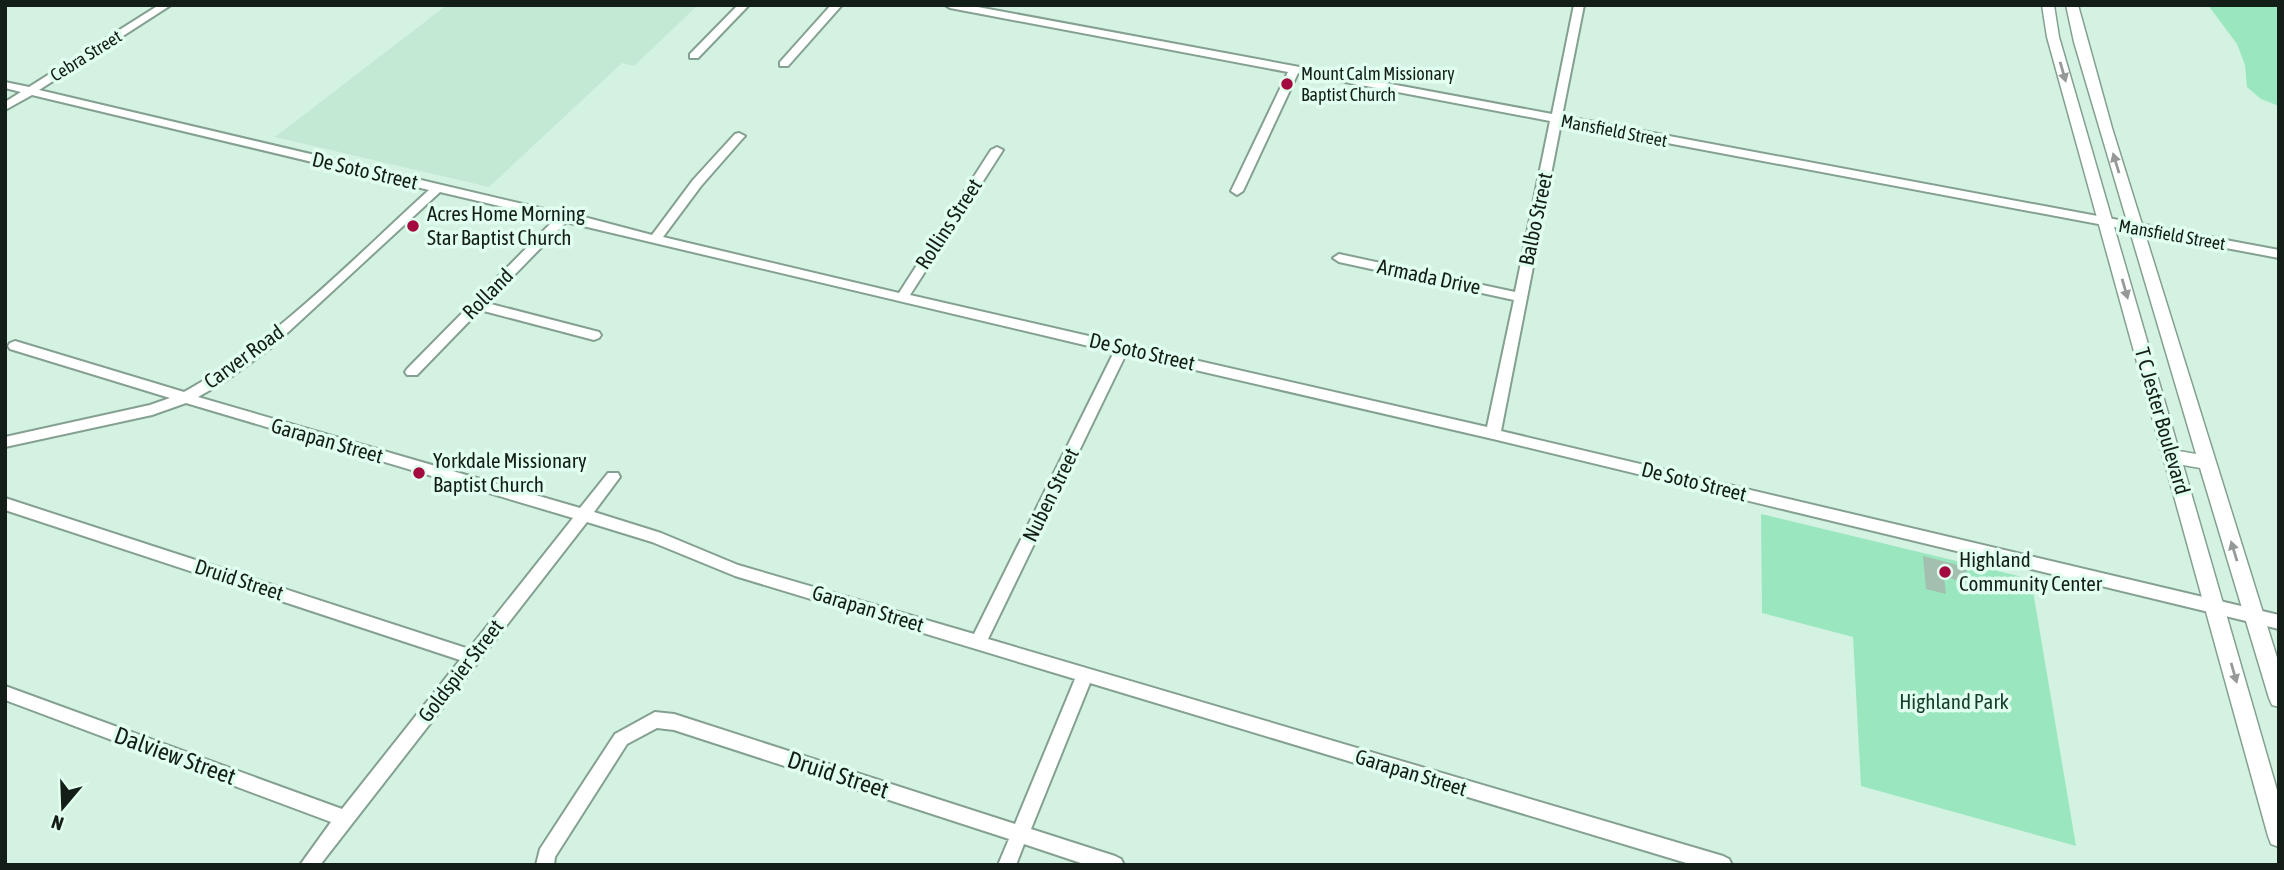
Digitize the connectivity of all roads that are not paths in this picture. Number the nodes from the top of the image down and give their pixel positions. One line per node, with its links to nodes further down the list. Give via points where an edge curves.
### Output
1 (166, 5): 14 (street, Cebra Street)
2 (744, 5): 10 (street)
3 (837, 5): 11 (street)
4 (950, 5): 12 (street, Mansfield Street)
5 (1579, 5): 16 (street, Balbo Street)
6 (2048, 5): 8 (main road, T C Jester Boulevard)
7 (2072, 5): 9 (main road, T C Jester Boulevard)
8 (2053, 37): 9 (main road); 17 (main road, T C Jester Boulevard, one-way to 17)
9 (2080, 42): 18 (main road, T C Jester Boulevard)
10 (694, 56)
11 (784, 64)
12 (1294, 70): 16 (street, Mansfield Street); 22 (street)
13 (5, 85): 14 (street, De Soto Street)
14 (30, 91): 15 (street, Cebra Street); 21 (street, De Soto Street)
15 (5, 107)
16 (1556, 120): 24 (street, Mansfield Street); 29 (street, Balbo Street)
17 (2078, 124): 18 (main road); 24 (main road, T C Jester Boulevard)
18 (2105, 128): 25 (main road, T C Jester Boulevard, one-way to 18)
19 (739, 136): 26 (street, via 696,183)
20 (997, 149): 30 (street, Rollins Street)
21 (438, 188): 23 (street, De Soto Street); 38 (street, Carver Road, via 260,350)
22 (1237, 191)
23 (565, 216): 26 (street, De Soto Street); 31 (street, Rolland)
24 (2106, 223): 25 (street, Mansfield Street); 32 (main road, T C Jester Boulevard, one-way to 32)
25 (2136, 228): 27 (street, Mansfield Street); 33 (main road, T C Jester Boulevard)
26 (656, 238): 30 (street, De Soto Street)
27 (2279, 254)
28 (1339, 258): 29 (street, Armada Drive)
29 (1520, 297): 39 (street, Balbo Street)
30 (902, 298): 36 (street, De Soto Street)
31 (477, 305): 34 (street); 37 (street, Rolland)
32 (2136, 327): 33 (main road); 41 (main road, T C Jester Boulevard)
33 (2168, 334): 42 (main road, T C Jester Boulevard)
34 (594, 335)
35 (15, 346): 38 (street, Garapan Street)
36 (1123, 347): 39 (street, De Soto Street); 49 (street, Nuben Street)
37 (412, 372)
38 (185, 398): 40 (street, Carver Road, via 128,416); 45 (street, Garapan Street)
39 (1493, 433): 46 (street, De Soto Street)
40 (5, 442)
41 (2172, 456): 42 (main road); 46 (main road, T C Jester Boulevard)
42 (2207, 463): 47 (main road, T C Jester Boulevard, one-way to 42)
43 (613, 477): 45 (street, Goldspier Street)
44 (5, 504): 50 (street, Druid Street)
45 (584, 514): 49 (street, Garapan Street, via 735,570); 50 (street, Goldspier Street)
46 (2215, 607): 47 (street, De Soto Street); 54 (main road, T C Jester Boulevard, one-way to 54)
47 (2253, 616): 48 (street, De Soto Street); 53 (main road, T C Jester Boulevard)
48 (2279, 622)
49 (978, 642): 51 (street, Garapan Street)
50 (472, 657): 55 (street, Goldspier Street)
51 (1085, 676): 56 (street); 62 (street, Garapan Street)
52 (5, 693): 55 (street, Dalview Street)
53 (2279, 698)
54 (2272, 789): 57 (main road, T C Jester Boulevard)
55 (345, 819): 58 (street, Goldspier Street)
56 (1020, 833): 59 (street, Druid Street, via 674,722 655,720 621,739 545,855); 60 (street); 61 (street, Druid Street)
57 (2279, 836)
58 (309, 865)
59 (545, 865)
60 (1007, 865)
61 (1115, 865)
62 (1723, 865)

